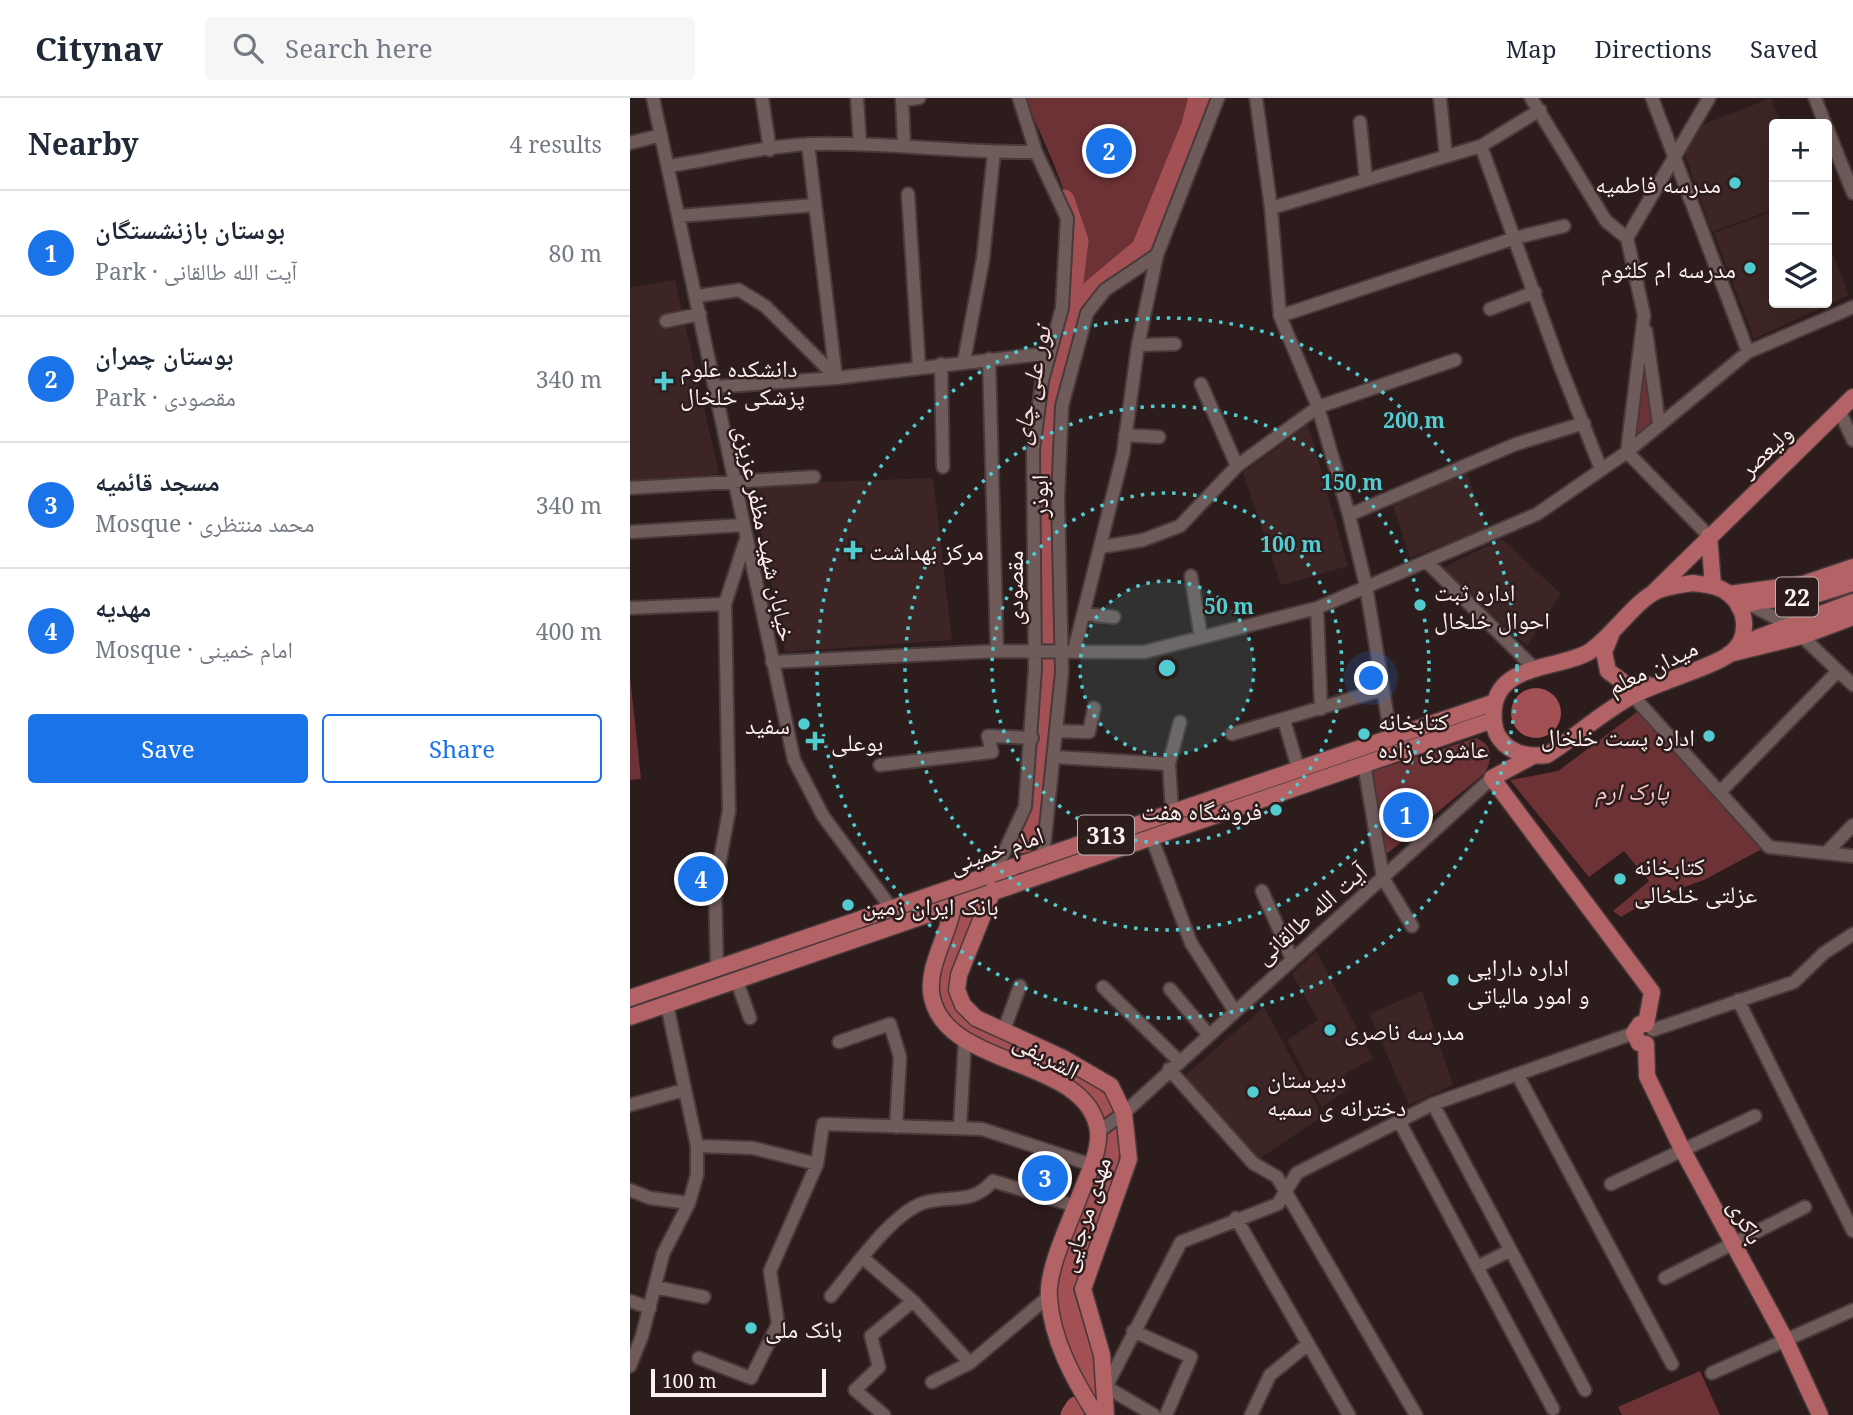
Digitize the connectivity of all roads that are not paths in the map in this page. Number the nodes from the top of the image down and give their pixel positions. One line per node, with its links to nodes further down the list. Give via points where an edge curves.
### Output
1 (653, 98): 18 (street, خیابان شهید مظفر عزیزی)
2 (762, 98): 25 (street)
3 (857, 98): 22 (street)
4 (919, 98): 14 (street)
5 (1019, 98): 27 (street, مقصودی)
6 (1218, 98): 40 (street)
7 (1256, 98): 35 (street)
8 (1440, 98): 28 (street)
9 (1531, 98): 15 (street)
10 (1546, 98): 15 (street)
11 (1652, 98): 29 (street)
12 (1709, 98): 29 (street)
13 (1815, 98): 16 (street)
14 (902, 99): 23 (street)
15 (1540, 110): 24 (street); 39 (street, via 1606,221)
16 (1823, 119)
17 (1360, 122): 31 (street)
18 (661, 135): 20 (street); 30 (street, خیابان شهید مظفر عزیزی)
19 (1832, 141): 32 (street)
20 (630, 143)
21 (808, 144): 22 (street); 25 (street); 34 (street)
22 (860, 144): 23 (street)
23 (904, 144): 26 (street)
24 (1481, 146): 28 (street); 38 (street)
25 (770, 150): 30 (street)
26 (994, 152): 27 (street); 55 (street, via 983,259)
27 (1036, 152): 52 (street, مقصودی, via 1067,218 1062,308)
28 (1446, 156): 31 (street)
29 (1675, 156): 39 (street); 51 (street)
30 (668, 166): 36 (street, خیابان شهید مظفر عزیزی)
31 (1366, 180): 35 (street)
32 (1853, 193)
33 (908, 194): 57 (street)
34 (815, 205): 36 (street); 58 (street)
35 (1271, 208): 47 (street)
36 (679, 216): 42 (street, خیابان شهید مظفر عزیزی)
37 (1564, 226): 38 (street)
38 (1516, 239): 41 (street); 47 (street)
39 (1627, 239): 46 (street)
40 (1157, 255): 50 (street); 102 (street, ابوذر, via 1105,290 1087,313 1062,406 1058,498)
41 (1535, 292): 44 (street); 64 (street)
42 (697, 296): 45 (street, خیابان شهید مظفر عزیزی); 58 (street, via 740,290 765,306)
43 (1853, 307): 51 (street)
44 (1490, 309)
45 (700, 314): 48 (street); 60 (street, خیابان شهید مظفر عزیزی)
46 (1644, 315): 65 (street); 69 (street)
47 (1280, 316): 62 (street)
48 (666, 321)
49 (1175, 344): 50 (street)
50 (1138, 345): 66 (street)
51 (1748, 352): 65 (street)
52 (1049, 353): 53 (street); 101 (street, مقصودی, via 1033,450)
53 (989, 359): 55 (street); 103 (street)
54 (1455, 360): 62 (street)
55 (964, 361): 56 (street)
56 (942, 364): 57 (street); 70 (street)
57 (919, 366): 58 (street)
58 (836, 377): 60 (street)
59 (1201, 384): 71 (street)
60 (715, 387): 74 (street, خیابان شهید مظفر عزیزی)
61 (1853, 397): 63 (main road, ولیعصر)
62 (1318, 407): 71 (street); 76 (street)
63 (1839, 411): 68 (street); 79 (main road, ولیعصر)
64 (1584, 423): 72 (street); 76 (street, via 1516,444)
65 (1659, 424): 69 (street)
66 (1125, 435): 67 (street); 81 (street)
67 (1159, 437)
68 (1853, 440)
69 (1627, 453): 72 (street); 79 (street)
70 (943, 467)
71 (1237, 467): 81 (street, via 1180,526 1143,540)
72 (1601, 468): 82 (street, via 1537,514)
73 (814, 477): 74 (street)
74 (734, 481): 75 (street); 77 (street, خیابان شهید مظفر عزیزی)
75 (630, 488)
76 (1349, 516): 87 (street)
77 (743, 525): 78 (street); 80 (street, خیابان شهید مظفر عزیزی)
78 (630, 532)
79 (1709, 536): 86 (main road); 88 (main road, ولیعصر)
80 (746, 540): 91 (street); 104 (street, خیابان شهید مظفر عزیزی)
81 (1101, 547): 94 (street)
82 (1428, 563): 87 (street); 105 (street)
83 (1853, 567): 89 (main road)
84 (1191, 576): 99 (street)
85 (1853, 583): 89 (main road, 22, via 1811,596)
86 (1713, 585): 88 (main road, via 1693,583); 89 (main road)
87 (1366, 586): 93 (street); 109 (street)
88 (1654, 592): 98 (main road, میدان معلم)
89 (1738, 601): 97 (street, via 1760,607); 100 (main road, via 1745,631)
90 (1853, 602): 97 (main road, 22)
91 (725, 604): 92 (street); 143 (street, via 729,811 715,887)
92 (630, 608)
93 (1317, 608): 99 (street); 113 (street)
94 (1084, 614): 95 (street); 102 (street)
95 (1114, 617)
96 (1853, 617): 97 (main road)
97 (1797, 631): 100 (main road, میدان معلم); 106 (street)
98 (1612, 632): 105 (main road, میدان معلم, via 1573,660); 107 (main road, via 1604,652 1615,679 1630,687)
99 (1201, 637): 102 (street, via 1144,652)
100 (1734, 650): 107 (main road, میدان معلم)
101 (1035, 651): 102 (street); 103 (street); 119 (street, مقصودی)
102 (1068, 651): 117 (street, ابوذر)
103 (996, 652): 104 (street)
104 (772, 662): 139 (street, خیابان شهید مظفر عزیزی, via 794,760 805,787)
105 (1534, 668): 111 (main road, میدان معلم, via 1505,686)
106 (1838, 671): 108 (street); 128 (street)
107 (1662, 682): 110 (main road, میدان معلم)
108 (1853, 685)
109 (1381, 690): 113 (street); 120 (street)
110 (1633, 696): 122 (main road, میدان معلم, via 1547,755); 128 (street)
111 (1495, 702): 115 (main road); 120 (main road, امام خمینی / 313)
112 (1094, 708): 117 (street, via 1089,732)
113 (1321, 709): 114 (street)
114 (1283, 720): 118 (street); 126 (street)
115 (1493, 720): 122 (main road, via 1506,748); 124 (main road, امام خمینی / 313)
116 (1180, 722): 123 (street)
117 (1057, 731): 121 (street, ابوذر)
118 (1232, 734)
119 (1032, 738): 125 (street, via 988,736 992,752); 136 (street, مقصودی, via 1025,807)
120 (1391, 738): 126 (main road, امام خمینی / 313)
121 (1055, 757): 123 (street); 134 (street, ابوذر)
122 (1533, 757): 127 (main road, آیت الله طالقانی)
123 (1169, 764): 129 (street)
124 (1364, 764): 131 (main road, امام خمینی / 313); 135 (street)
125 (880, 765)
126 (1298, 768): 129 (main road, امام خمینی / 313)
127 (1492, 778): 135 (street, آیت الله طالقانی); 155 (main road, باکری, via 1652,992)
128 (1720, 792): 132 (street, via 1769,847)
129 (1172, 812): 134 (main road, امام خمینی / 313)
130 (1853, 824): 132 (street)
131 (1151, 836): 136 (main road, امام خمینی / 313); 151 (street, via 1192,943)
132 (1828, 851): 133 (street)
133 (1853, 856)
134 (1043, 857): 136 (main road, امام خمینی / 313)
135 (1383, 878): 140 (street); 142 (street, آیت الله طالقانی)
136 (994, 882): 138 (main road, امام خمینی / 313); 139 (main road, امام خمینی / 313); 154 (main road, مهدی مرجایی, via 957,990 963,1006)
137 (1262, 891): 142 (street)
138 (953, 906): 144 (main road, امام خمینی / 313); 157 (main road, الشریفی, via 931,979 931,997 940,1017)
139 (892, 909): 143 (main road, امام خمینی / 313)
140 (1412, 926)
141 (1853, 934): 149 (street, via 1824,953 1794,982)
142 (1292, 959): 151 (street, آیت الله طالقانی)
143 (717, 968): 148 (main road, امام خمینی / 313)
144 (736, 979): 150 (main road, امام خمینی / 313); 153 (street)
145 (1020, 986): 154 (street)
146 (1103, 986): 159 (street)
147 (1170, 989): 156 (street)
148 (630, 998)
149 (1738, 1000): 155 (street); 181 (street)
150 (667, 1005): 152 (main road, امام خمینی / 313); 161 (street)
151 (1234, 1010): 156 (street, آیت الله طالقانی)
152 (630, 1017)
153 (750, 1018)
154 (1004, 1030): 164 (main road, مهدی مرجایی, via 1111,1086)
155 (1645, 1033): 160 (street); 171 (main road, باکری, via 1647,1076)
156 (1208, 1034): 159 (street, آیت الله طالقانی)
157 (965, 1039): 168 (street); 169 (main road, الشریفی, via 1072,1091 1090,1109)
158 (838, 1042): 167 (street, via 890,1024 900,1057)
159 (1174, 1065): 164 (street, آیت الله طالقانی); 176 (street, via 1253,1163 1277,1177)
160 (1517, 1074): 162 (street); 200 (street)
161 (684, 1090): 163 (street); 170 (street)
162 (1433, 1104): 166 (street); 183 (street)
163 (630, 1105)
164 (1124, 1113): 169 (street, آیت الله طالقانی); 204 (main road, مهدی مرجایی, via 1129,1159 1083,1289)
165 (1755, 1115): 171 (street)
166 (1399, 1121): 176 (street, via 1297,1173); 185 (street)
167 (897, 1126): 168 (street); 172 (street, via 823,1124)
168 (960, 1126): 173 (street, via 1029,1142)
169 (1098, 1132): 173 (main road)
170 (697, 1146): 172 (street, via 753,1148); 177 (street)
171 (1682, 1149): 174 (street); 182 (main road, باکری)
172 (817, 1164): 198 (street, via 770,1271 778,1324 751,1378)
173 (1092, 1165): 178 (main road)
174 (1611, 1184)
175 (630, 1190): 177 (street, via 650,1198)
176 (1286, 1191): 180 (street, via 1278,1203); 214 (street)
177 (689, 1203): 187 (street, via 663,1254)
178 (1076, 1206): 184 (street, via 993,1181 980,1195 922,1204 885,1230); 190 (main road)
179 (1805, 1207): 182 (street)
180 (1236, 1218): 195 (street, via 1181,1242); 197 (street)
181 (1853, 1231)
182 (1732, 1242): 186 (street); 196 (main road, باکری)
183 (1509, 1251): 185 (street); 205 (street)
184 (863, 1258): 188 (street); 192 (street)
185 (1478, 1267): 206 (street)
186 (1665, 1278)
187 (655, 1287): 189 (street); 193 (street)
188 (831, 1296)
189 (704, 1297)
190 (1048, 1297): 199 (street); 208 (main road, via 1062,1355)
191 (630, 1301): 193 (street)
192 (913, 1301): 199 (street); 207 (street, via 871,1336 879,1367 855,1390)
193 (650, 1308): 201 (street)
194 (1853, 1310): 196 (street)
195 (1133, 1331): 204 (street); 211 (street, via 1191,1356)
196 (1785, 1339): 202 (street); 215 (main road, باکری)
197 (1308, 1344): 212 (street, via 1270,1375); 213 (street)
198 (699, 1358)
199 (970, 1363): 203 (street)
200 (1672, 1364)
201 (630, 1366)
202 (1712, 1373)
203 (932, 1382)
204 (1106, 1387): 209 (main road, مهدی مرجایی); 210 (street)
205 (1585, 1390)
206 (1553, 1409)
207 (884, 1415)
208 (1097, 1415)
209 (1106, 1415)
210 (1154, 1415)
211 (1166, 1415)
212 (1251, 1415)
213 (1349, 1415)
214 (1416, 1415)
215 (1820, 1415)

